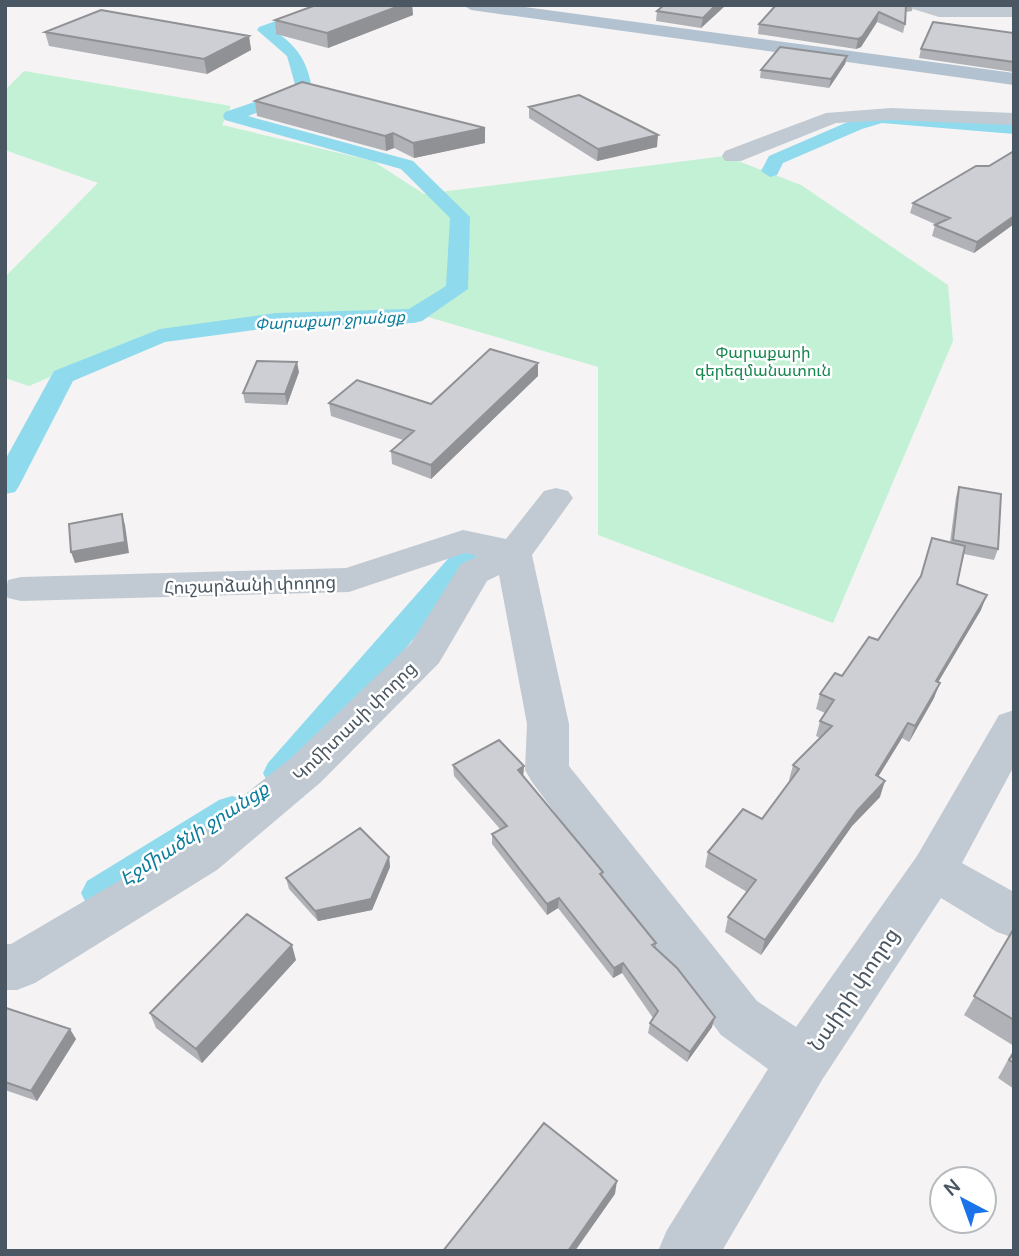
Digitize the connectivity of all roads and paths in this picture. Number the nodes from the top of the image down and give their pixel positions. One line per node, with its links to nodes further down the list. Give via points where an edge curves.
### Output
1 (471, 5): 4 (main road)
2 (925, 8): 3 (street)
3 (1014, 12)
4 (1014, 79)
5 (1014, 119): 6 (street, via 891,114 832,117)
6 (733, 156)
7 (556, 498): 8 (street, Կոմիտասի փողոց)
8 (513, 552): 9 (street, Հուշարձանի փողոց, via 463,541 349,580); 13 (street, Կոմիտասի փողոց, via 474,573 425,653 306,770 201,856 17,967); 14 (street, via 548,724 547,770 739,1018)
9 (21, 589)
10 (1014, 726): 11 (street, Նաիրի փողոց)
11 (934, 870): 12 (street); 14 (street, Նաիրի փողոց)
12 (1014, 917)
13 (5, 967)
14 (803, 1062): 15 (street, Նաիրի փողոց)
15 (688, 1251)

